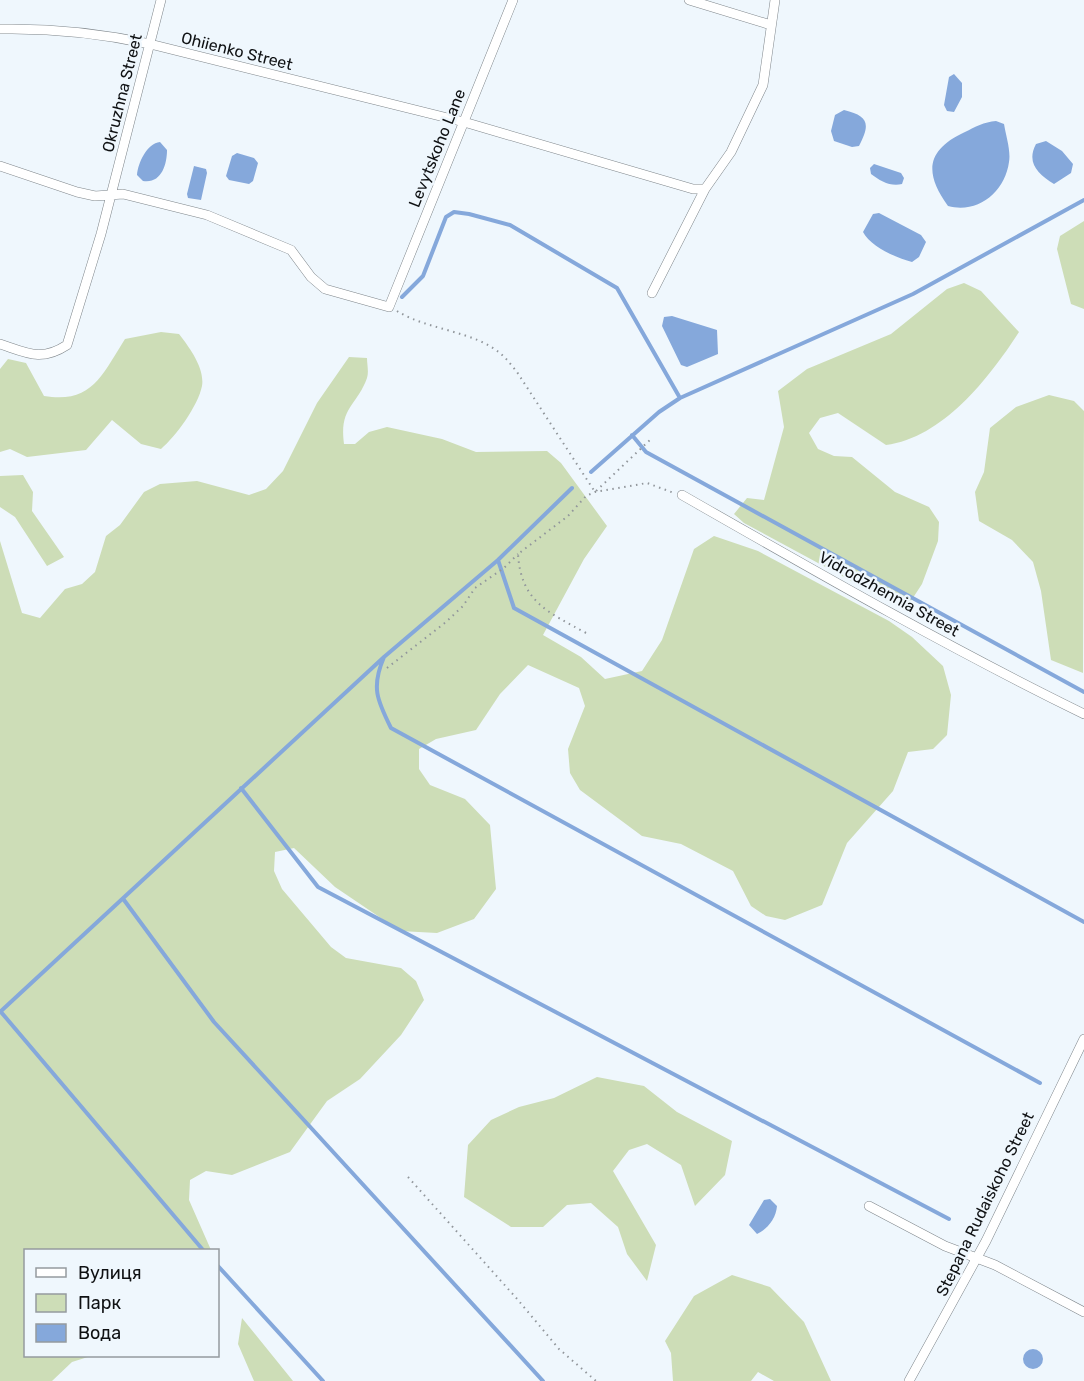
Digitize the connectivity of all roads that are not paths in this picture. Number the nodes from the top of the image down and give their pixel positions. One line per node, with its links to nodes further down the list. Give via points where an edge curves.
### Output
1 (161, 0): 7 (street, Okruzhna Street)
2 (513, 0): 8 (street, Levytskoho Lane)
3 (689, 0): 5 (street)
4 (775, 0): 5 (street)
5 (771, 25): 10 (street, via 763,85 731,152)
6 (0, 29): 7 (street, Ohiienko Street, via 102,34)
7 (150, 44): 8 (street, Ohiienko Street); 11 (street, Okruzhna Street)
8 (464, 122): 10 (street, Ohiienko Street, via 636,174); 11 (street, Levytskoho Lane, via 389,307 325,289 291,250 264,238 207,215)
9 (0, 166): 11 (street, via 77,192)
10 (705, 189): 12 (street)
11 (112, 194): 13 (street, Okruzhna Street, via 67,345 54,354 36,356)
12 (652, 293)
13 (0, 344)
14 (682, 495): 15 (street, Vidrodzhennia Street, via 855,594)
15 (1084, 714)
16 (1084, 1039): 18 (street, Stepana Rudaiskoho Street)
17 (870, 1206): 18 (street)
18 (976, 1260): 19 (street, via 995,1265); 20 (street, Stepana Rudaiskoho Street)
19 (1084, 1312)
20 (909, 1381)

